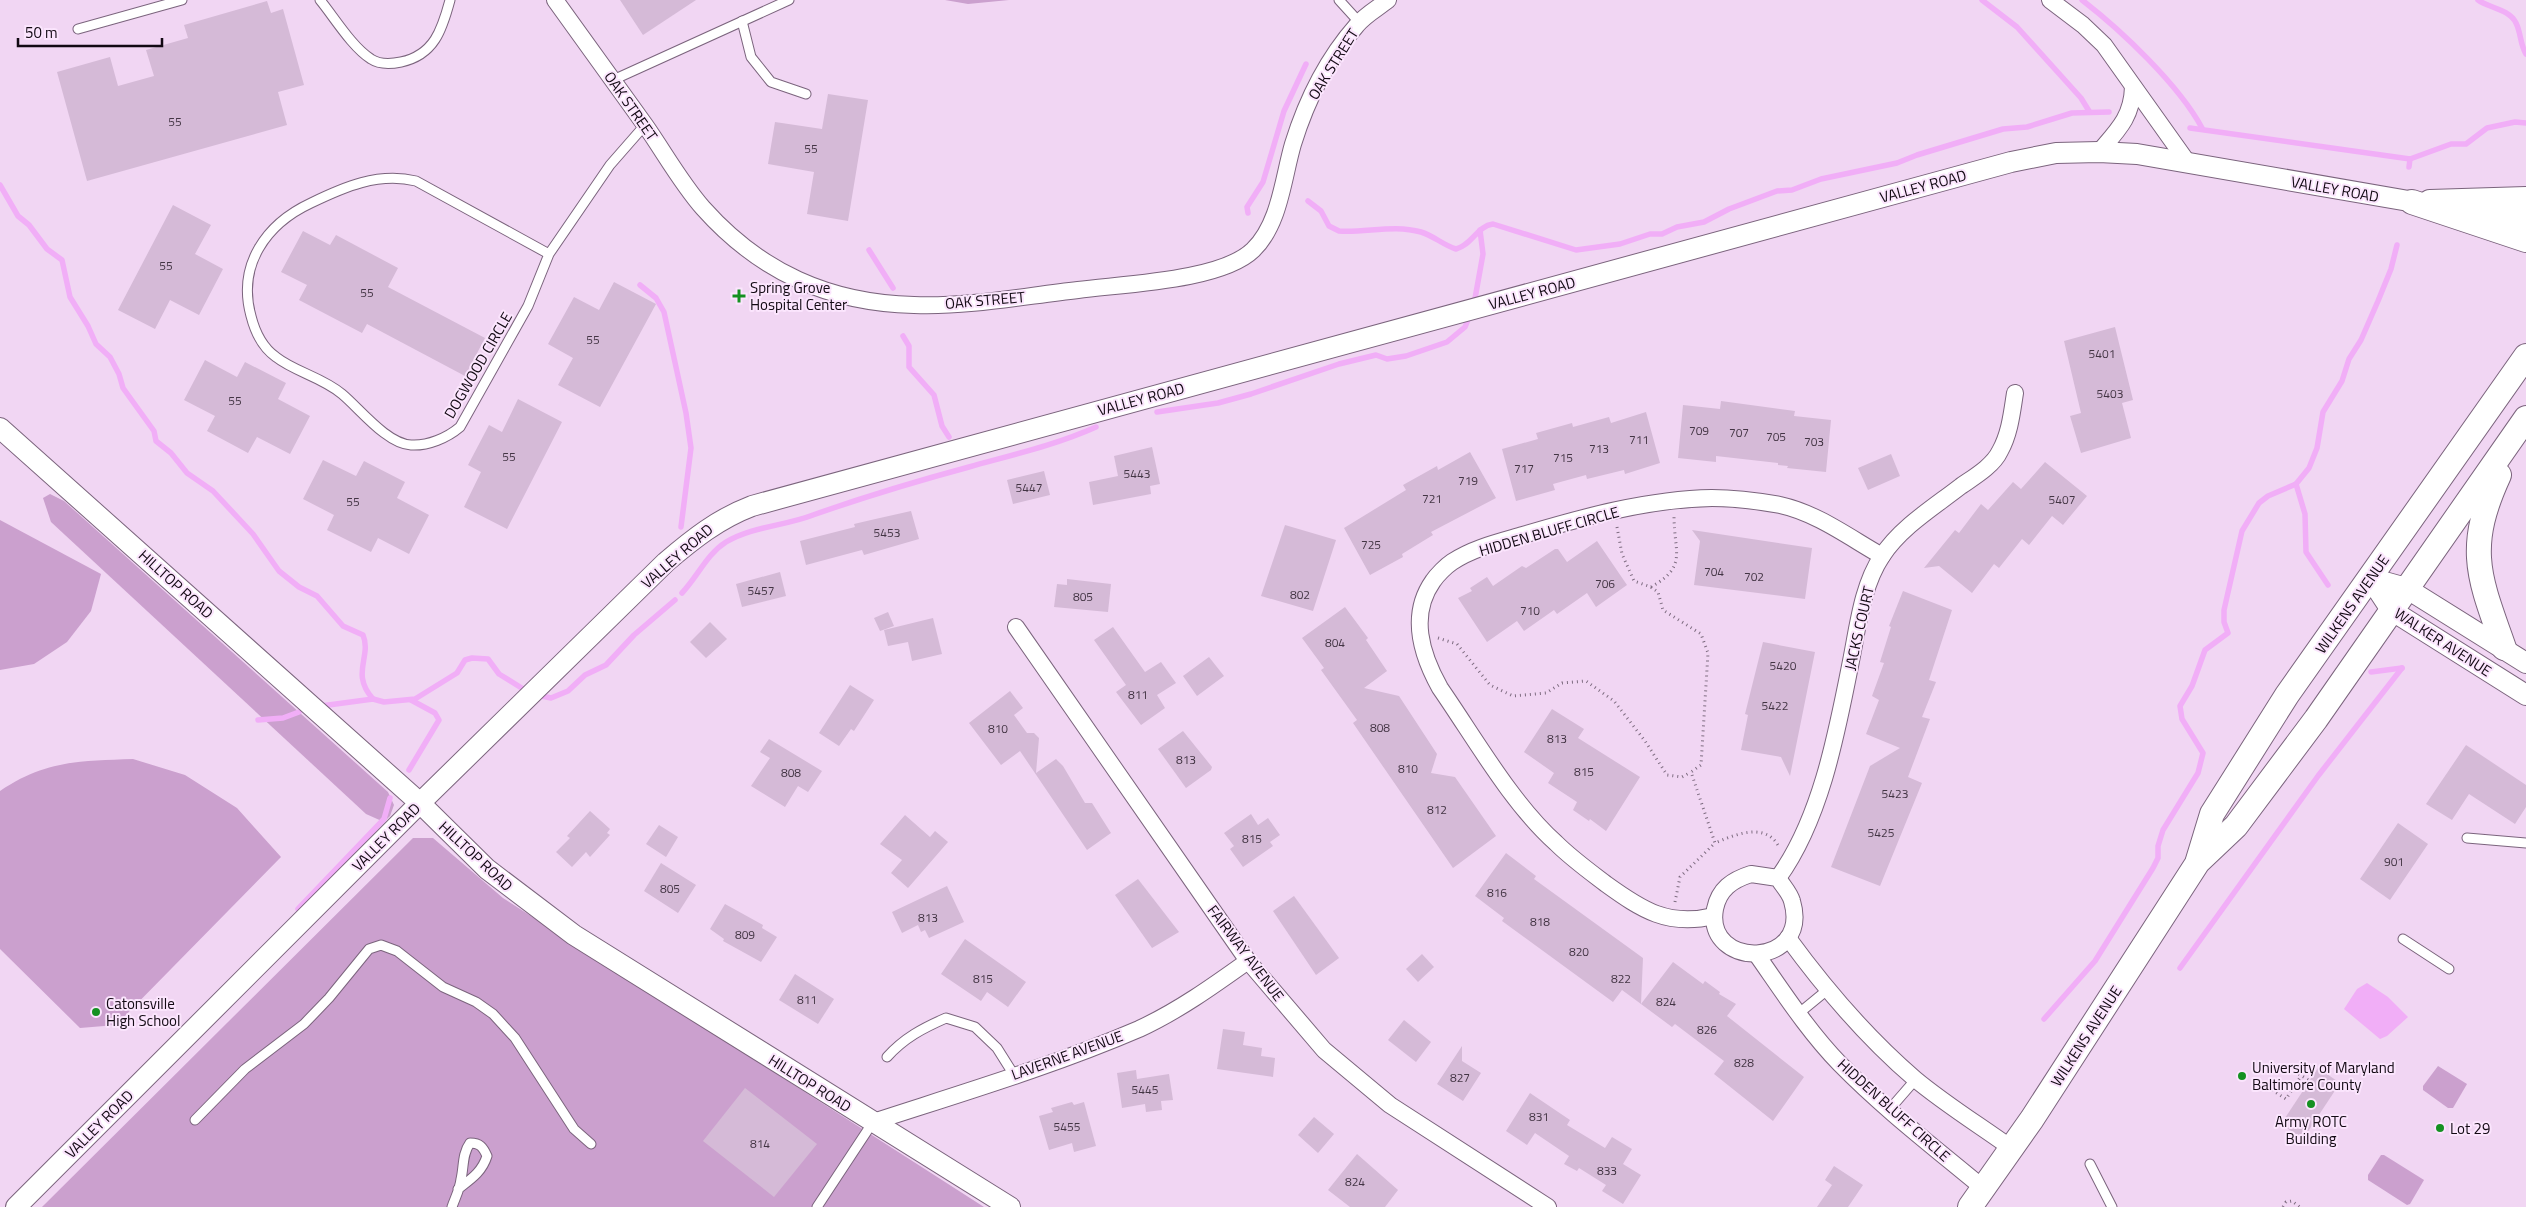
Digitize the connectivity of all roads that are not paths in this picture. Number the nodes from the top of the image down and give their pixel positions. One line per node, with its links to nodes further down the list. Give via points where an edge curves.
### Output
1 (182, 0): 11 (lane)
2 (320, 0): 3 (lane, via 359,49 371,60 388,64 421,56 435,42 443,28)
3 (450, 0)
4 (555, 0): 12 (street, OAK STREET)
5 (789, 0): 9 (lane)
6 (1338, 0): 10 (lane)
7 (1388, 0): 10 (street, OAK STREET)
8 (2050, 0): 13 (street, via 2104,45)
9 (742, 21): 12 (lane); 14 (lane, via 751,57 771,82)
10 (1359, 22): 15 (street, OAK STREET, via 1339,48 1306,109 1278,203 1267,230 1253,250 1220,267 1168,278 964,304 913,305 825,292 752,254 724,230 702,208)
11 (78, 29)
12 (613, 80): 15 (street, OAK STREET)
13 (2133, 87): 16 (street, via 2127,118); 17 (street)
14 (806, 94)
15 (645, 124): 22 (lane, DOGWOOD CIRCLE, via 610,165)
16 (2099, 152): 17 (street, VALLEY ROAD, via 2137,154); 35 (street, VALLEY ROAD, via 2056,153 2011,162 752,506 724,517 666,562)
17 (2188, 163): 19 (street, VALLEY ROAD)
18 (2526, 199): 19 (main road)
19 (2412, 202): 20 (street, VALLEY ROAD); 21 (main road)
20 (2526, 220)
21 (2526, 240)
22 (549, 254): 22 (lane, DOGWOOD CIRCLE, via 416,181 398,176 373,178 290,213 274,228 247,276 247,302 262,344 277,358 341,393 394,440 411,445 431,443 450,436 460,428 528,306)
23 (2526, 356): 28 (main road, WILKENS AVENUE)
24 (2015, 393): 27 (street, JACKS COURT, via 2009,428 2000,453 1982,472 1900,534)
25 (2524, 421): 29 (main road, WILKENS AVENUE); 32 (main road, via 2486,504 2480,529 2478,559 2482,585)
26 (0, 428): 35 (street, HILLTOP ROAD)
27 (1882, 556): 39 (street, JACKS COURT, via 1861,610 1834,745 1799,844); 40 (street, HIDDEN BLUFF CIRCLE, via 1818,519 1782,506 1712,498 1673,501 1614,511 1482,547 1451,562 1433,580 1424,599 1418,624 1429,668 1526,812 1555,843 1651,914 1697,920)
28 (2370, 578): 29 (street, WALKER AVENUE); 30 (street, WALKER AVENUE); 38 (main road, WILKENS AVENUE, via 2287,695 2212,814)
29 (2406, 588): 30 (main road, WILKENS AVENUE); 32 (street, WALKER AVENUE)
30 (2391, 610): 34 (street, WALKER AVENUE); 38 (main road, WILKENS AVENUE, via 2316,719 2236,826)
31 (1016, 627): 44 (street, FAIRWAY AVENUE)
32 (2504, 648): 33 (street, WALKER AVENUE)
33 (2526, 663)
34 (2526, 695)
35 (420, 803): 53 (street, HILLTOP ROAD, via 487,868 574,935); 59 (street, VALLEY ROAD)
36 (2467, 838): 37 (lane)
37 (2526, 844)
38 (2198, 862): 55 (main road, WILKENS AVENUE)
39 (1778, 878): 40 (street, via 1751,874 1736,879 1724,889); 41 (street, via 1792,899 1795,917)
40 (1714, 916): 43 (street, via 1723,940 1743,953)
41 (1788, 938): 43 (street, via 1772,951); 46 (street)
42 (2402, 939): 45 (lane)
43 (1756, 955): 47 (street, HIDDEN BLUFF CIRCLE)
44 (1248, 961): 49 (street, LAVERNE AVENUE, via 1194,999 1139,1028); 63 (street, FAIRWAY AVENUE, via 1324,1050 1355,1077 1390,1105)
45 (2449, 969)
46 (1826, 991): 47 (lane); 50 (street)
47 (1798, 1014): 51 (street, HIDDEN BLUFF CIRCLE, via 1839,1063)
48 (887, 1057): 49 (lane, via 898,1044 918,1030 946,1018 975,1028 997,1048)
49 (1014, 1075): 53 (street, LAVERNE AVENUE)
50 (1916, 1079): 51 (lane); 55 (street)
51 (1889, 1110): 57 (street, HIDDEN BLUFF CIRCLE)
52 (195, 1120): 54 (lane, via 245,1069 304,1024 369,949 381,945 397,951 443,987 493,1014 520,1044 574,1129)
53 (874, 1122): 61 (lane); 62 (street, HILLTOP ROAD)
54 (591, 1144)
55 (2011, 1148): 57 (main road, WILKENS AVENUE)
56 (2090, 1164): 65 (lane)
57 (1983, 1188): 64 (main road, WILKENS AVENUE)
58 (458, 1189): 58 (lane, via 465,1150 470,1143 477,1143 484,1147 487,1156 484,1165); 60 (lane)
59 (16, 1207)
60 (452, 1207)
61 (817, 1207)
62 (1010, 1207)
63 (1548, 1207)
64 (1970, 1207)
65 (2112, 1207)

